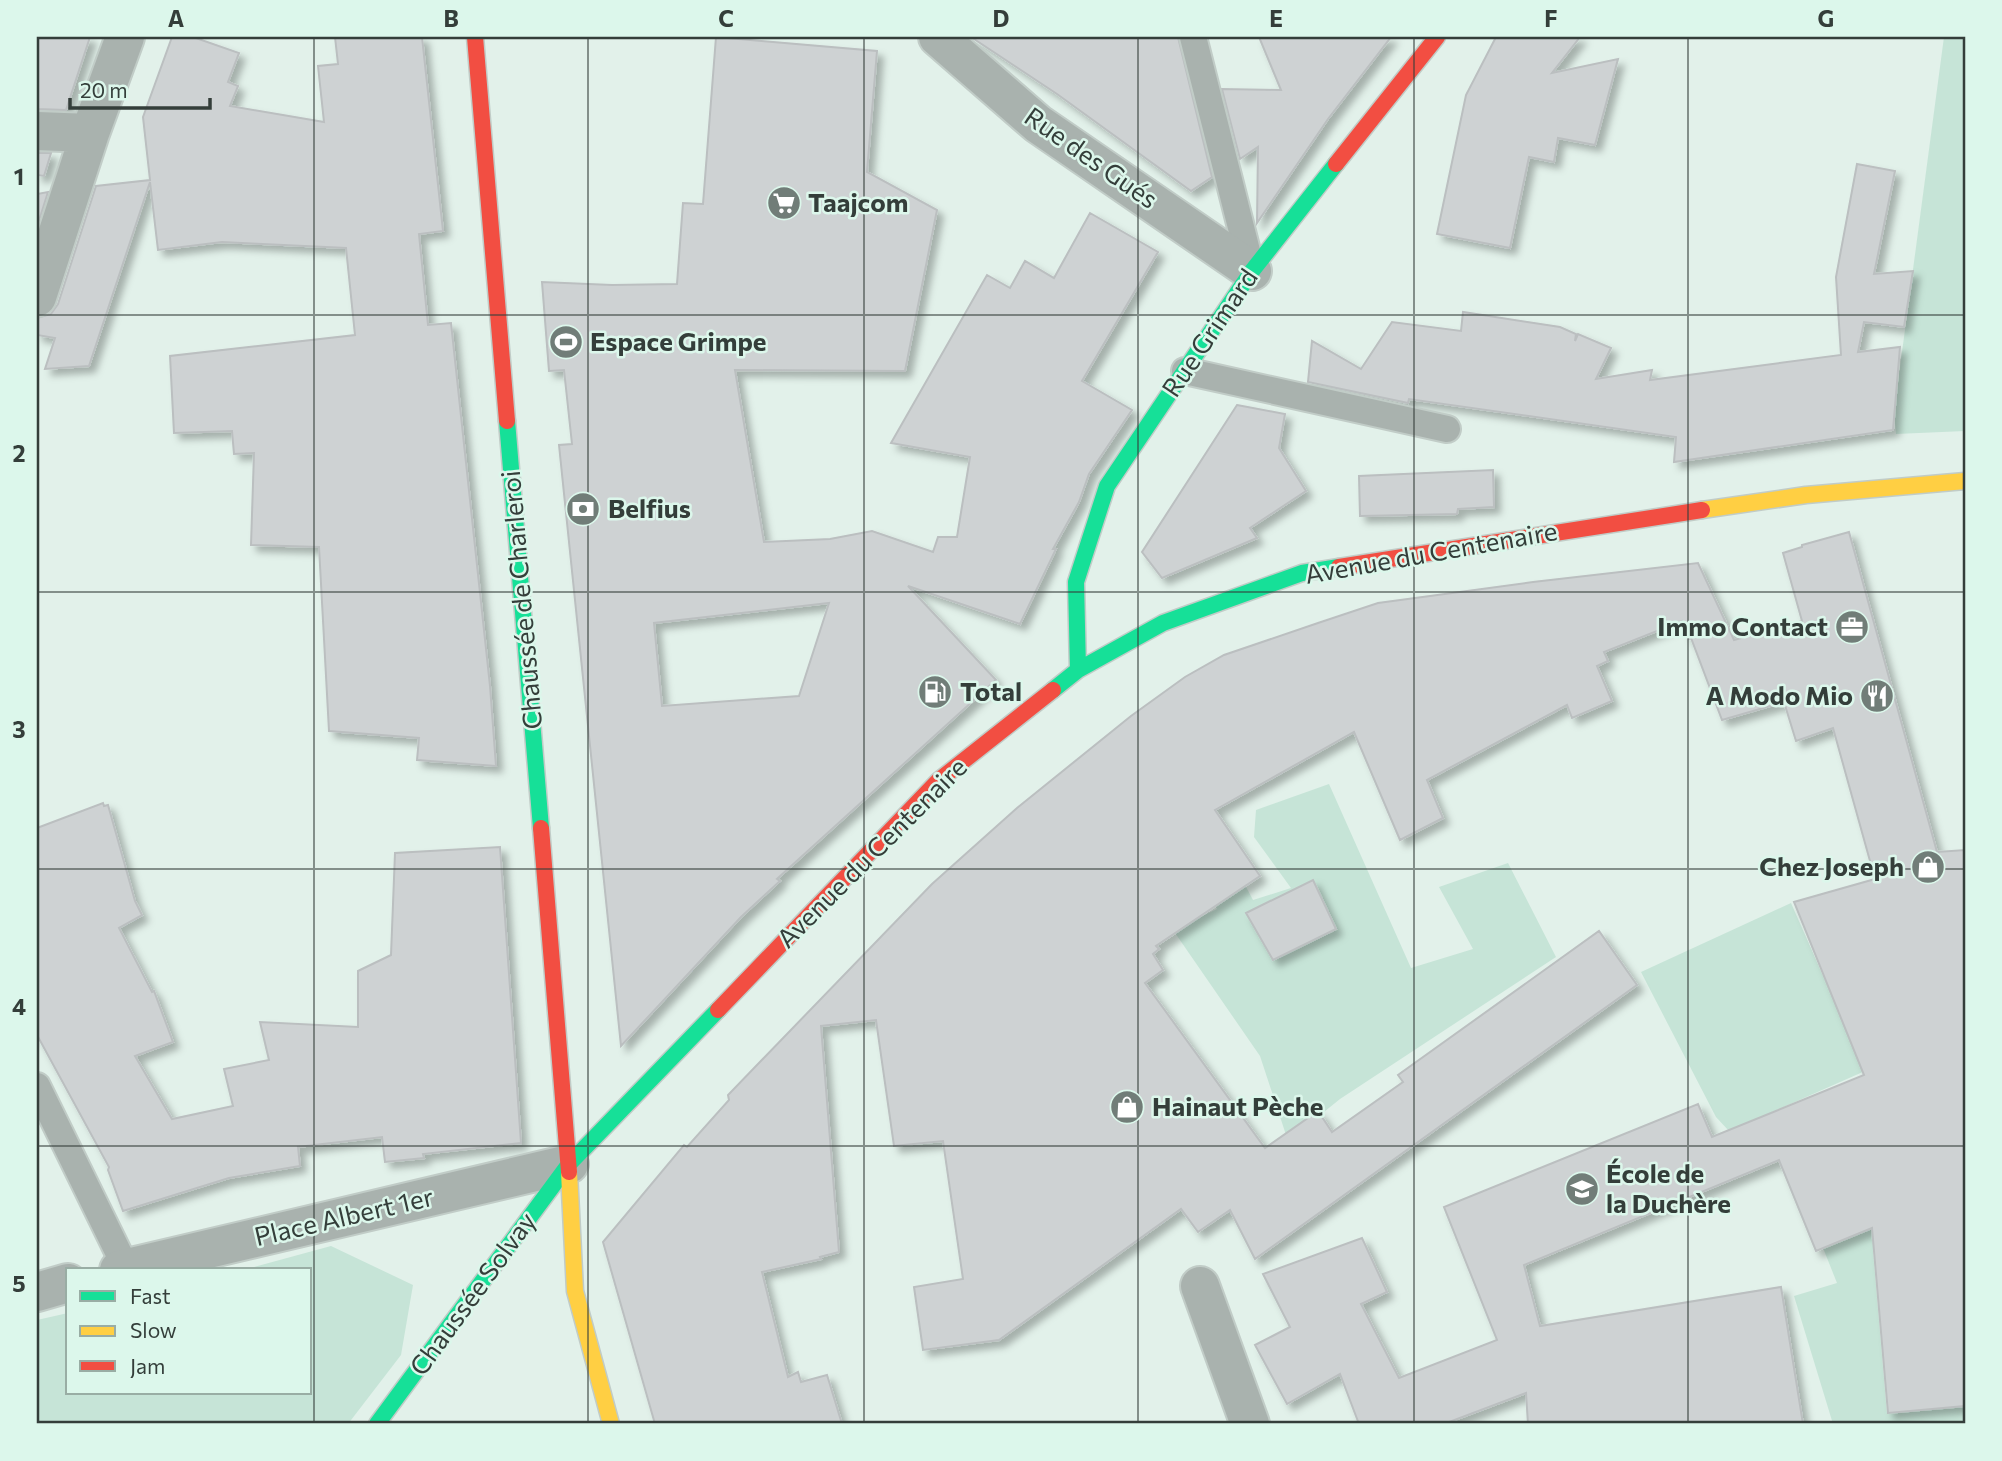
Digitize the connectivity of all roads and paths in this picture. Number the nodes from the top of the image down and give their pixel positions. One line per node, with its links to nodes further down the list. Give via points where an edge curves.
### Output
1 (125, 37): 7 (street)
2 (475, 37): 15 (main road, Chaussée de Charleroi)
3 (938, 37): 8 (street, Rue des Gués, via 1038,124)
4 (1193, 37): 8 (lane)
5 (1437, 37): 8 (main road, Rue Grimard)
6 (37, 131): 7 (street)
7 (90, 133): 9 (street)
8 (1252, 271): 10 (main road, Rue Grimard)
9 (37, 298)
10 (1185, 371): 11 (lane); 13 (main road, Rue Grimard, via 1107,486 1076,582)
11 (1447, 429)
12 (1965, 481): 13 (main road, Avenue du Centenaire, via 1806,495 1302,573 1163,623)
13 (1077, 670): 15 (main road, Avenue du Centenaire, via 938,781)
14 (37, 1086): 16 (lane)
15 (569, 1164): 17 (street, Place Albert 1er); 21 (main road, Chaussée Solvay); 22 (main road, Chaussée de Charleroi, via 575,1291)
16 (122, 1268)
17 (126, 1268)
18 (66, 1284): 20 (street)
19 (1200, 1286): 23 (street)
20 (37, 1292)
21 (377, 1424)
22 (611, 1424)
23 (1251, 1424)

